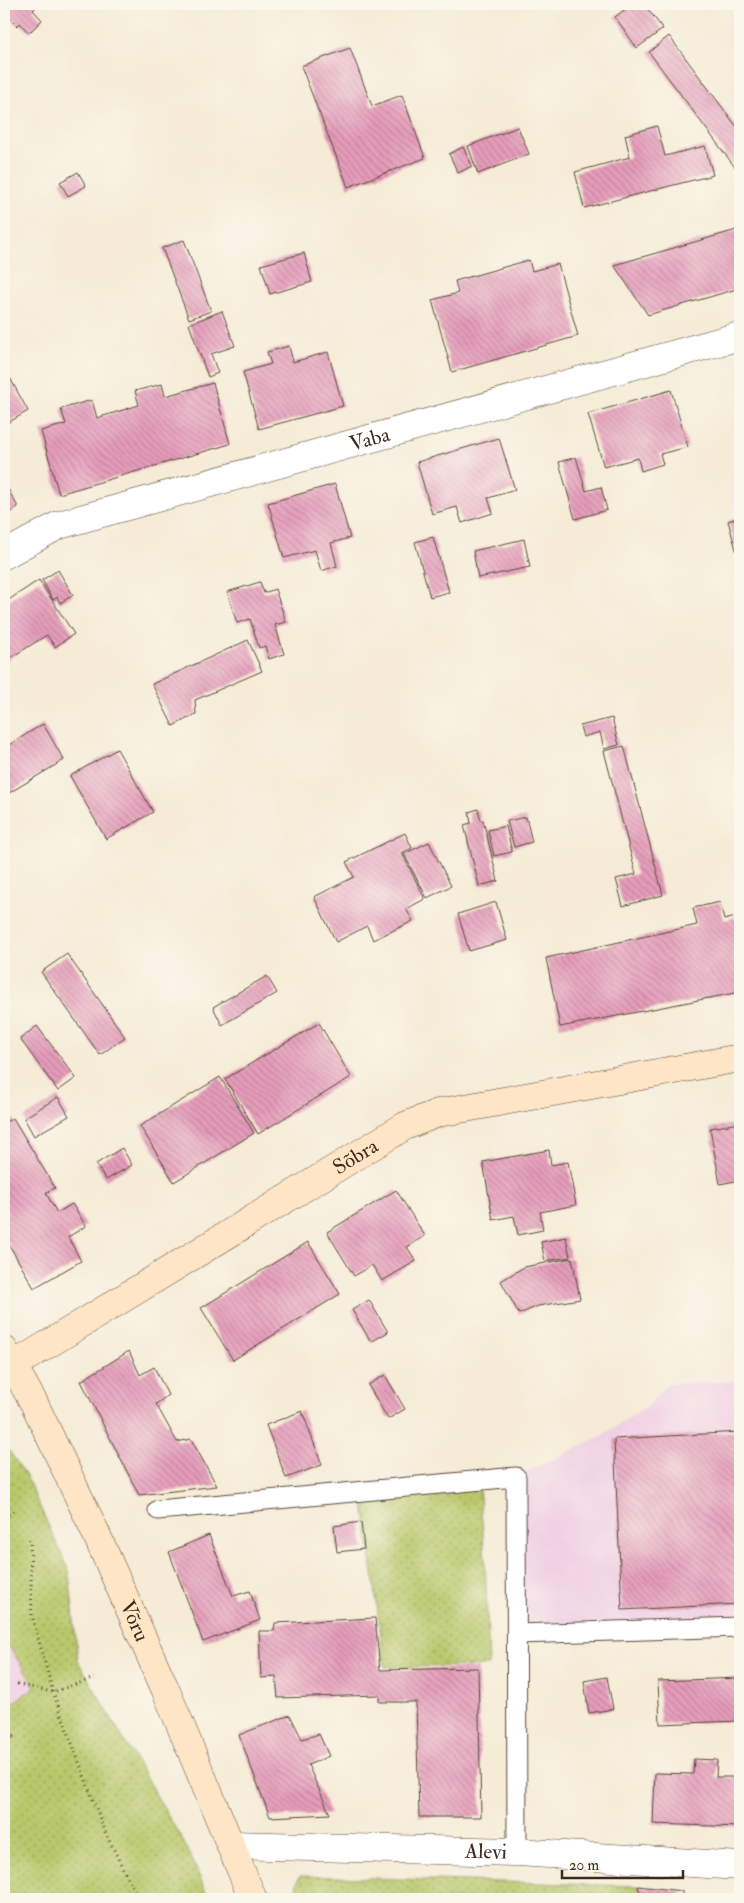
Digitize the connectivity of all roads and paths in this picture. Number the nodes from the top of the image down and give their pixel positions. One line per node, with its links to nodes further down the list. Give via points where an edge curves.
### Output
1 (740, 336): 2 (street, Vaba, via 59,525)
2 (4, 555)
3 (740, 1058): 4 (street, Sõbra, via 438,1114 405,1126)
4 (7, 1362): 14 (street, Võru, via 94,1529)
5 (15, 1510): 7 (path)
6 (158, 1510): 10 (lane, via 516,1477)
7 (4, 1517)
8 (30, 1539): 13 (path, via 32,1616)
9 (740, 1627): 10 (lane)
10 (517, 1634): 15 (lane)
11 (94, 1678): 13 (path)
12 (17, 1684): 13 (path)
13 (53, 1692): 17 (path, via 105,1832)
14 (231, 1845): 15 (street, Alevi); 18 (street, Võru)
15 (517, 1852): 16 (street, Alevi)
16 (740, 1866)
17 (138, 1899)
18 (253, 1899)

